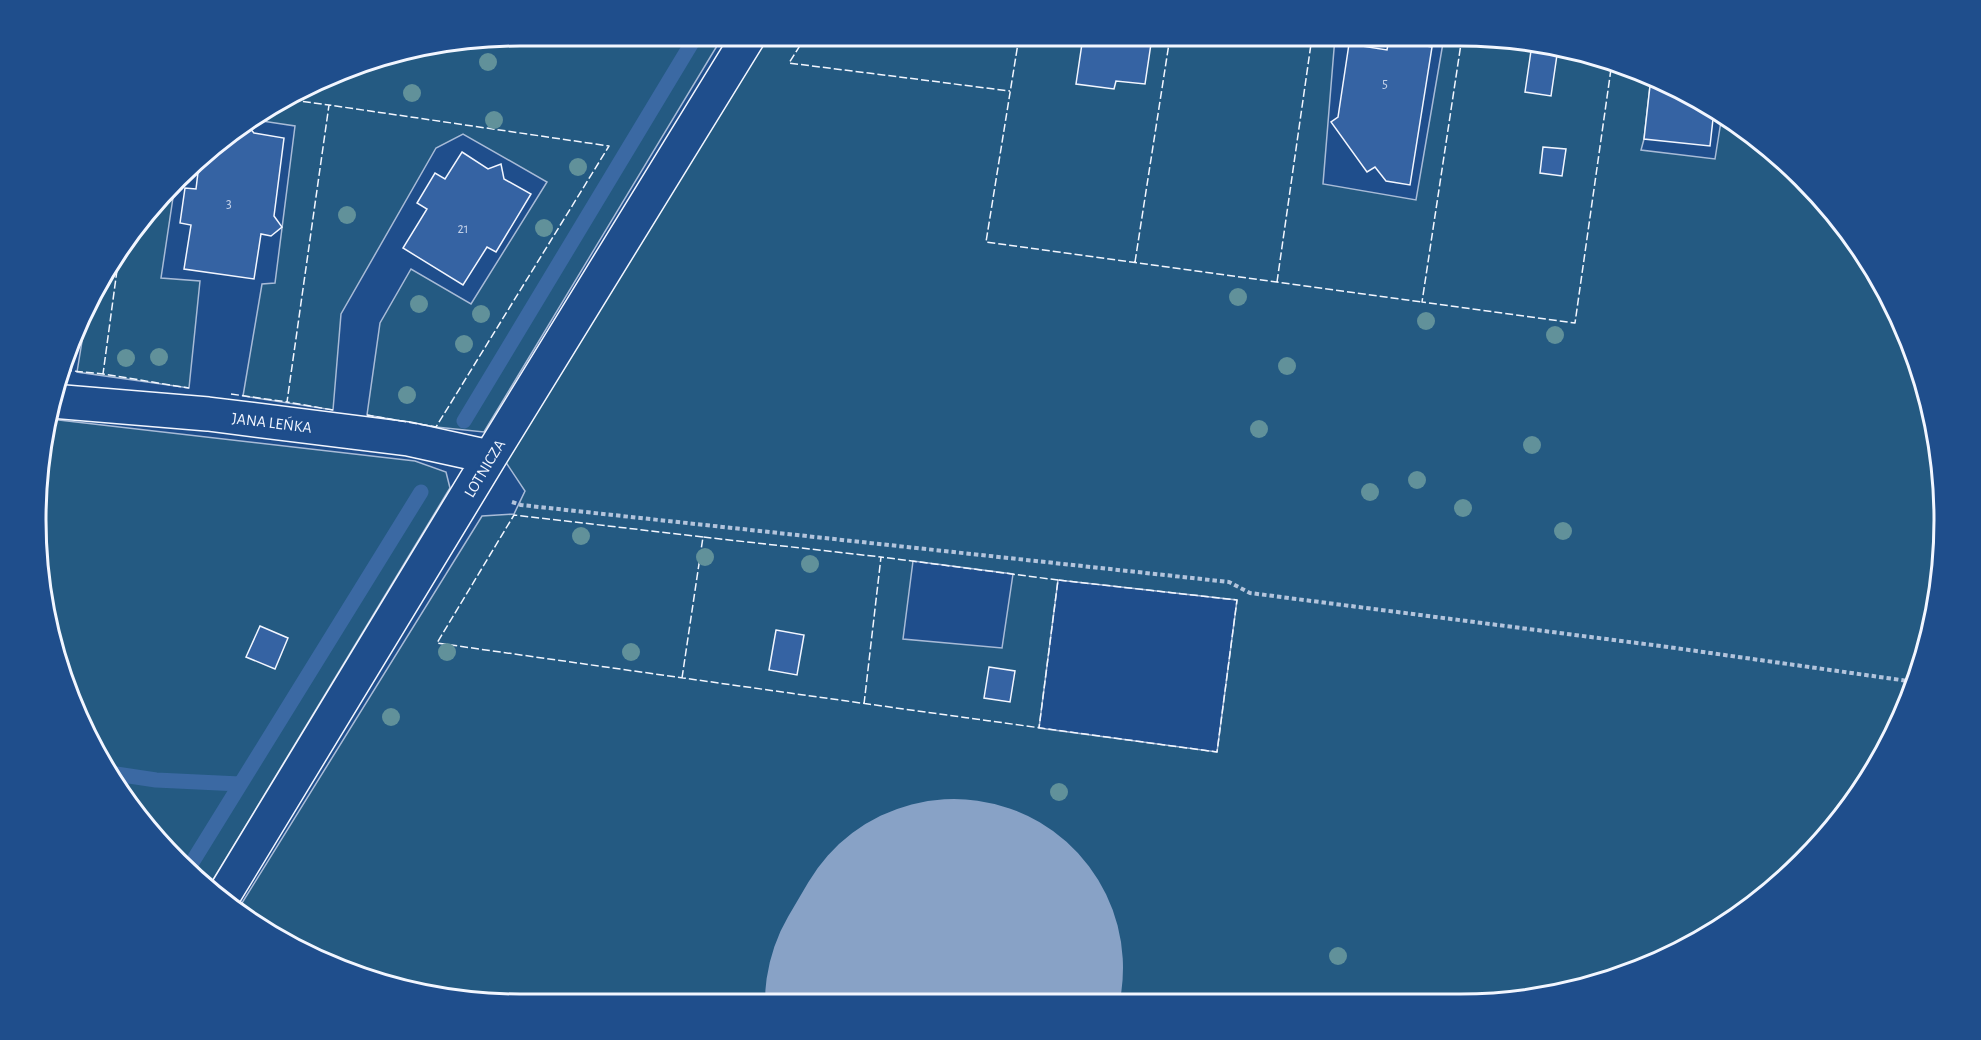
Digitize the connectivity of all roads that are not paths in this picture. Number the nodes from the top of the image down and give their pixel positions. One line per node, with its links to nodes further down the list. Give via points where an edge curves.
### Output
1 (742, 46): 3 (street, LOTNICZA)
2 (62, 402): 3 (street, JANA LEŃKA, via 208,414 408,439)
3 (490, 457): 4 (street, LOTNICZA)
4 (226, 891)

